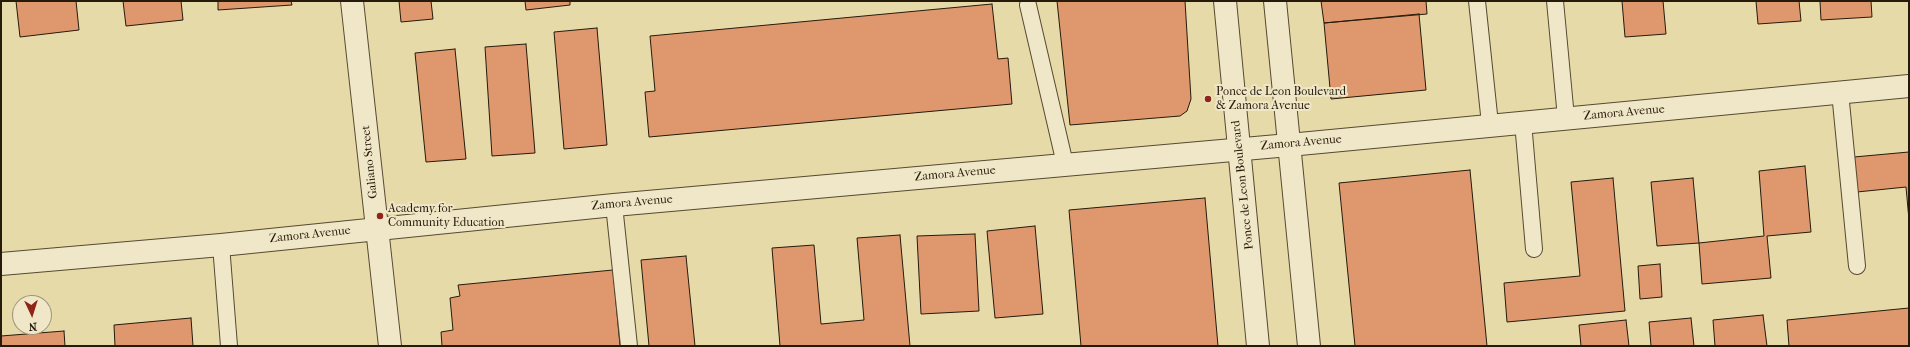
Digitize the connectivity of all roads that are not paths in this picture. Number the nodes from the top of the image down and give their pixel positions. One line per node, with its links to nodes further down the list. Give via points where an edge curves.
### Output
1 (352, 1): 16 (street, Galiano Street)
2 (1225, 1): 13 (street, Ponce de Leon Boulevard)
3 (1275, 1): 12 (street)
4 (1477, 1): 11 (lane)
5 (1555, 1): 9 (lane)
6 (1028, 5): 14 (lane)
7 (1909, 86): 8 (street, Zamora Avenue)
8 (1840, 92): 9 (street, Zamora Avenue); 20 (lane)
9 (1566, 118): 10 (street, Zamora Avenue)
10 (1522, 122): 11 (street, Zamora Avenue); 18 (lane)
11 (1490, 124): 12 (street, Zamora Avenue)
12 (1289, 145): 13 (street, Zamora Avenue); 25 (street)
13 (1240, 149): 14 (street, Zamora Avenue); 24 (street, Ponce de Leon Boulevard)
14 (1065, 164): 15 (street, Zamora Avenue)
15 (614, 205): 16 (street, Zamora Avenue); 23 (lane)
16 (377, 228): 17 (street, Zamora Avenue); 22 (street, Galiano Street)
17 (221, 245): 19 (street, Zamora Avenue); 21 (lane)
18 (1534, 249)
19 (1, 264)
20 (1857, 266)
21 (229, 339)
22 (390, 346)
23 (629, 346)
24 (1258, 346)
25 (1309, 346)

